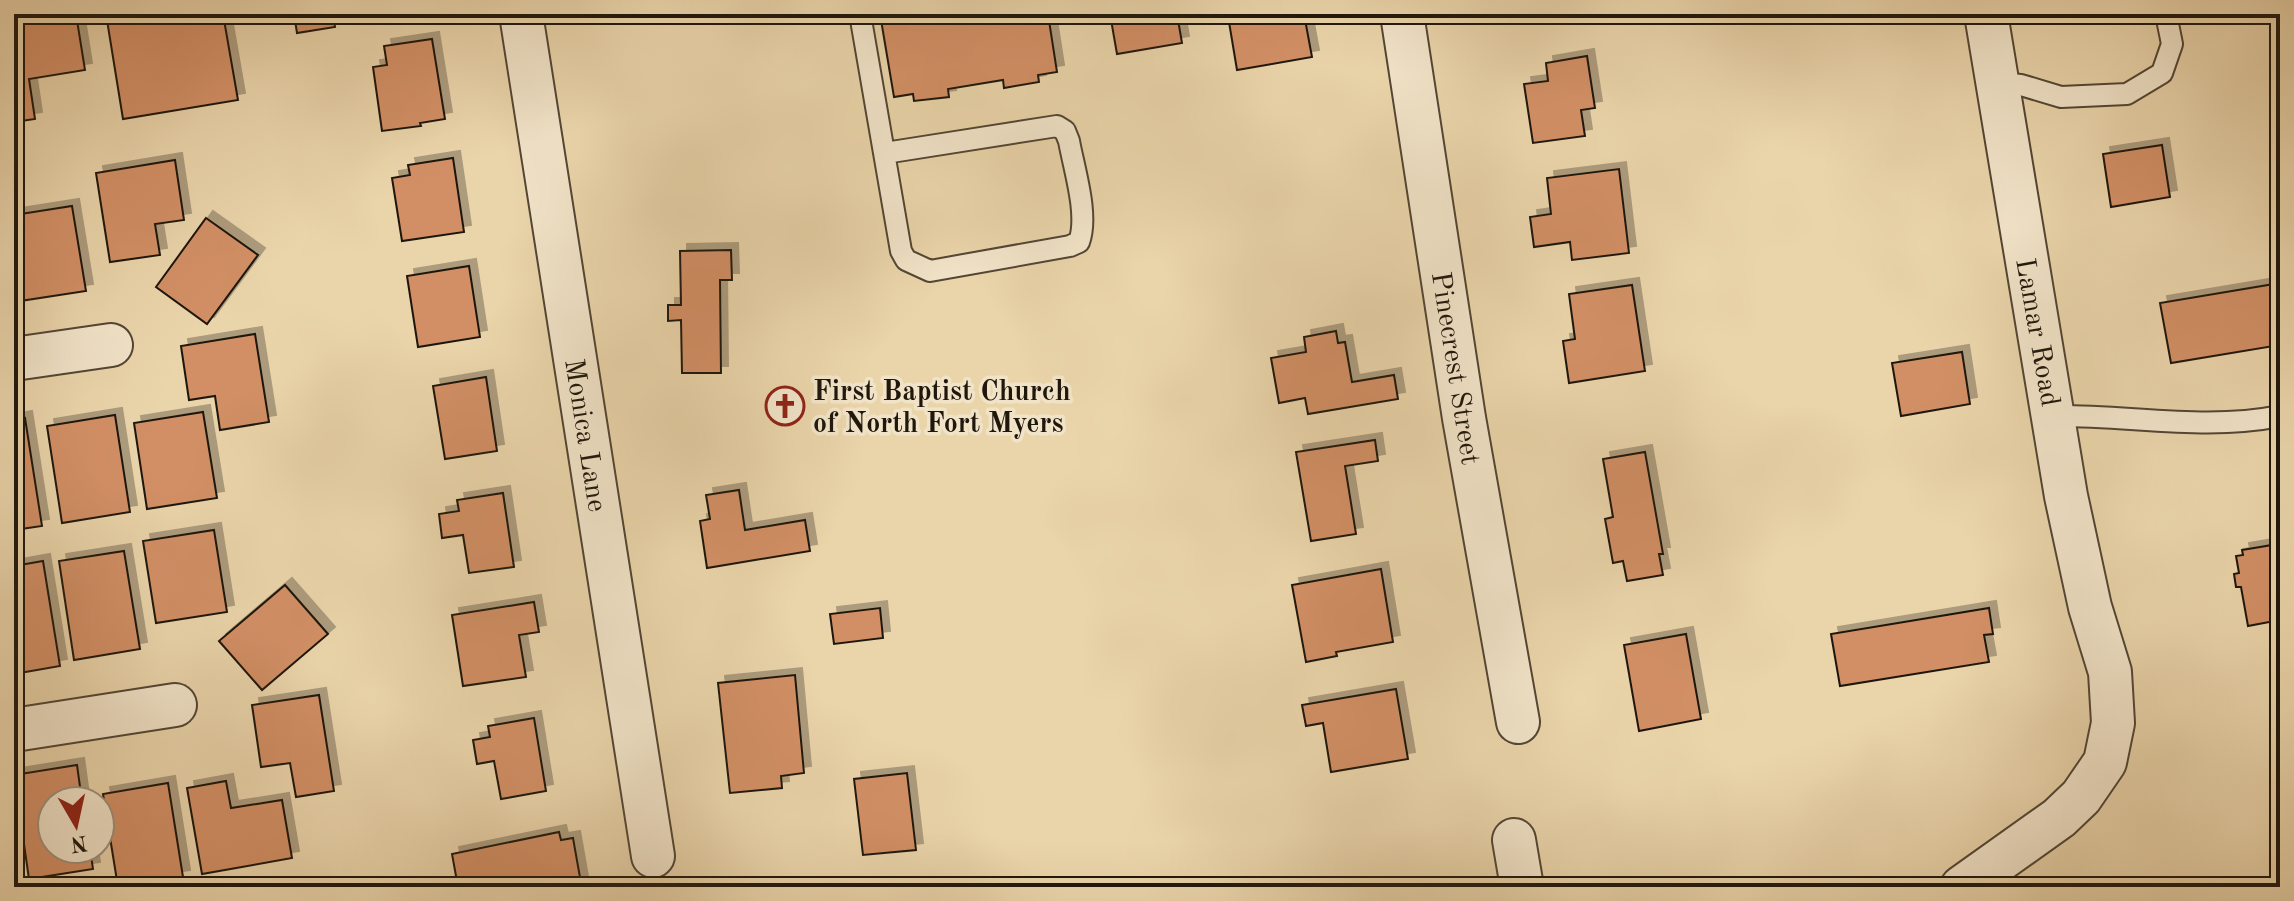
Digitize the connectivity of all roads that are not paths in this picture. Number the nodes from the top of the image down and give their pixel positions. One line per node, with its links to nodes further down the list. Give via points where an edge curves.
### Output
1 (521, 14): 16 (street, Monica Lane)
2 (860, 14): 7 (lane)
3 (1402, 14): 13 (street, Pinecrest Street, via 1464,418)
4 (1986, 14): 6 (street, Lamar Road)
5 (2166, 14): 6 (lane, via 2172,44 2162,73 2127,94 2061,97)
6 (1997, 83): 10 (street, Lamar Road)
7 (885, 153): 7 (lane, via 901,251 916,266 930,271 1079,242 1082,213 1069,141 1057,126)
8 (111, 345): 9 (street)
9 (14, 359)
10 (2054, 416): 11 (lane, via 2186,423); 18 (street, Lamar Road, via 2066,496 2110,672 2113,723 2105,762 2081,797)
11 (2280, 416)
12 (175, 705): 14 (street)
13 (1518, 722)
14 (14, 730)
15 (1514, 840): 17 (street)
16 (653, 856)
17 (1522, 887)
18 (1962, 887)

